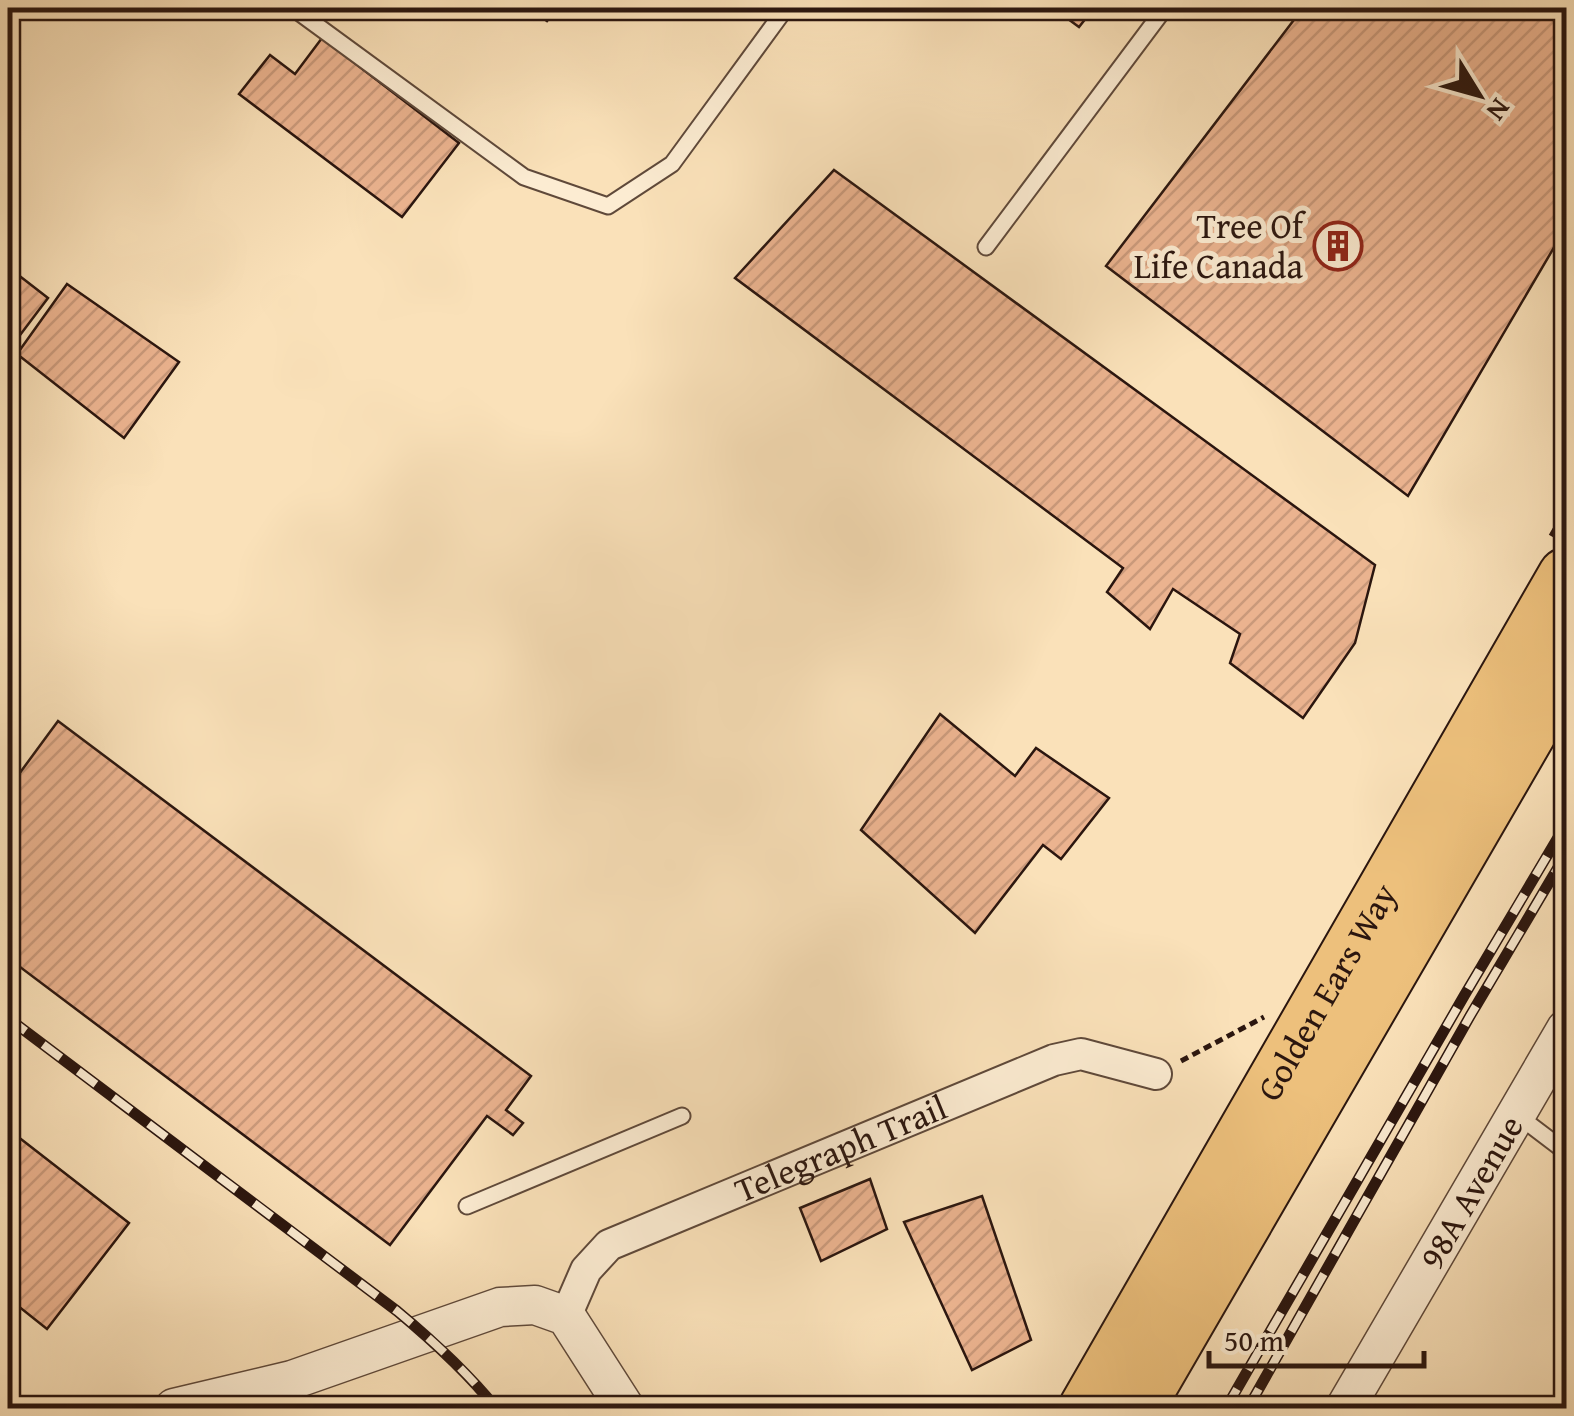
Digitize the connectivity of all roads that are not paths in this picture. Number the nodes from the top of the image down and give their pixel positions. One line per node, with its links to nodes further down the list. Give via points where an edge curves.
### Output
1 (293, 8): 2 (lane, via 524,177 608,206 672,164)
2 (786, 8)
3 (1165, 8): 4 (lane)
4 (986, 246)
5 (1566, 576): 16 (highway, Golden Ears Way)
6 (1566, 667): 17 (highway, Golden Ears Way)
7 (1566, 1029): 9 (street, 98A Avenue)
8 (1156, 1074): 13 (street, Telegraph Trail, via 1081,1054 1036,1067 610,1246 586,1270)
9 (1516, 1114): 11 (lane); 18 (street, 98A Avenue)
10 (682, 1116): 12 (lane)
11 (1566, 1152)
12 (467, 1206)
13 (566, 1316): 14 (street, via 535,1305 500,1307 292,1380); 15 (street)
14 (174, 1408)
15 (625, 1408)
16 (1087, 1408)
17 (1136, 1408)
18 (1346, 1408)

